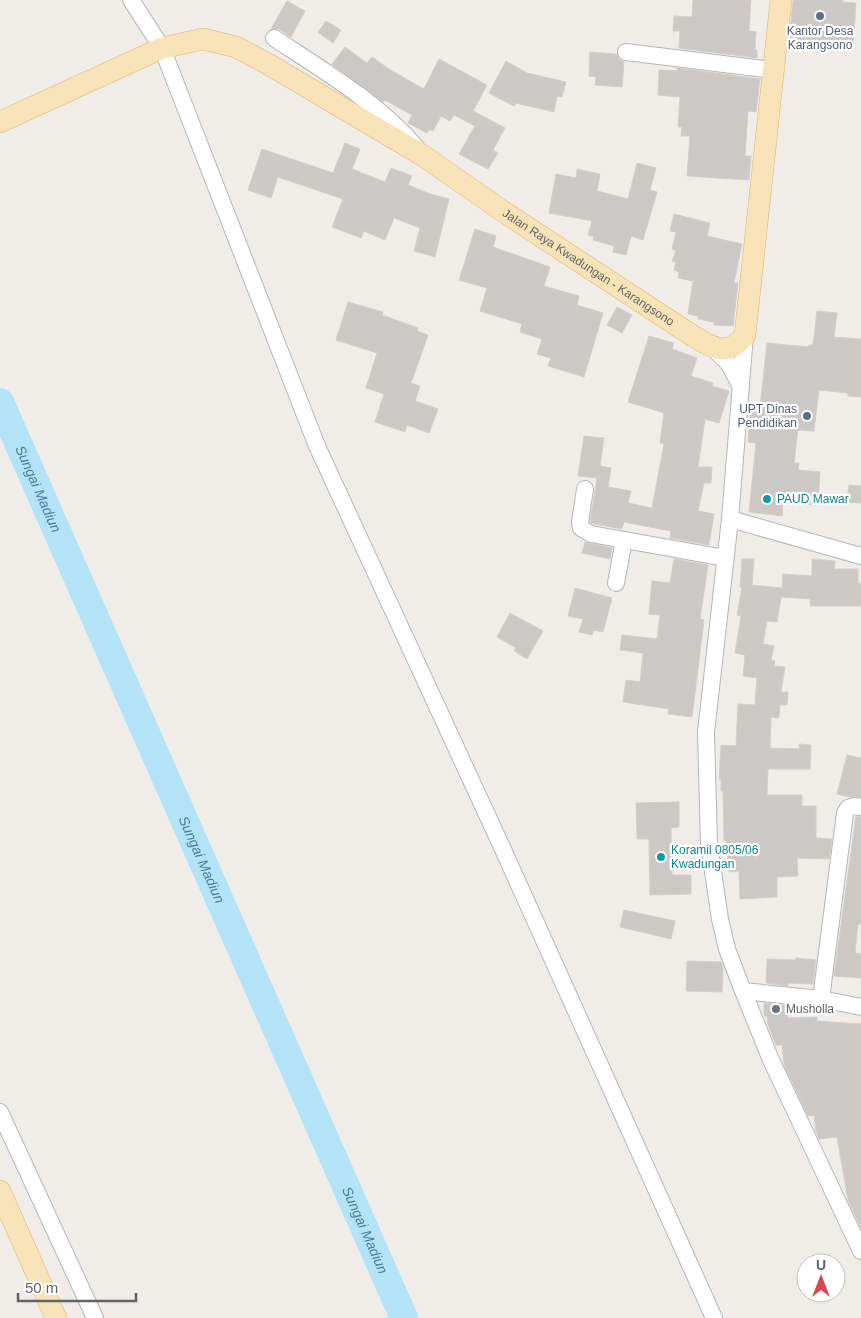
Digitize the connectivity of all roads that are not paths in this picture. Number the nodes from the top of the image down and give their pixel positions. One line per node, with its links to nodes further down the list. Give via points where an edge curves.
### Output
1 (132, 0): 4 (street)
2 (781, 0): 6 (main road)
3 (274, 38): 8 (street, via 346,86 398,127)
4 (162, 48): 7 (main road, Jalan Raya Kwadungan - Karangsono); 8 (main road, Jalan Raya Kwadungan - Karangsono, via 204,39 236,48); 27 (street, via 317,446)
5 (626, 52): 6 (street)
6 (772, 70): 9 (main road)
7 (0, 122)
8 (422, 155): 10 (main road, Jalan Raya Kwadungan - Karangsono, via 595,273)
9 (745, 335): 10 (main road, via 730,349); 11 (street)
10 (714, 349): 11 (street, via 729,364)
11 (741, 387): 13 (street)
12 (585, 489): 14 (street, via 582,528 590,534)
13 (730, 519): 15 (street); 16 (street)
14 (624, 540): 16 (street); 17 (street)
15 (861, 556)
16 (725, 558): 19 (street, via 706,732 709,844 720,919)
17 (616, 583)
18 (861, 807): 20 (street, via 848,808 845,813)
19 (743, 991): 20 (street); 24 (street, via 771,1060)
20 (821, 999): 21 (street)
21 (861, 1006)
22 (0, 1112): 26 (street)
23 (0, 1192): 25 (main road)
24 (861, 1251)
25 (56, 1318)
26 (94, 1318)
27 (714, 1318)

